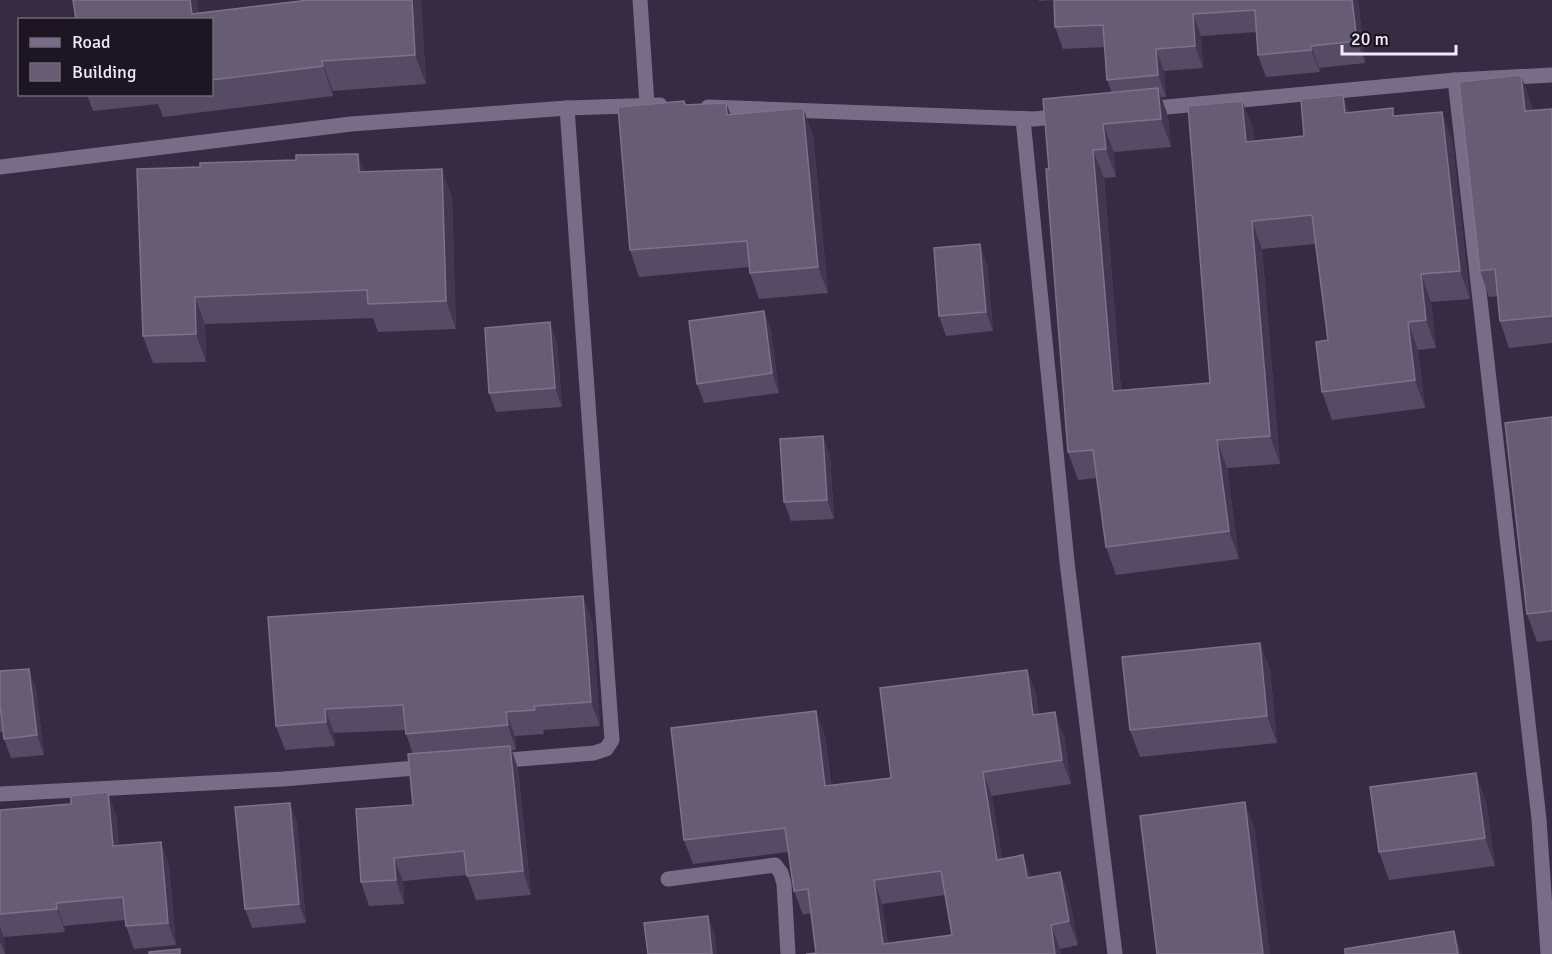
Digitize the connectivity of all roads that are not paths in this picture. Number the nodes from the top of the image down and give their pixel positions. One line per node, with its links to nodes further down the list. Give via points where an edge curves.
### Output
1 (639, 0): 4 (street)
2 (1552, 75): 3 (street)
3 (1455, 80): 8 (street); 18 (street, via 1539,819)
4 (647, 104): 5 (street); 7 (street)
5 (671, 105)
6 (694, 106): 10 (street)
7 (567, 108): 11 (street, via 351,124); 12 (street, via 612,740 606,749 594,753)
8 (1128, 110)
9 (1081, 115): 10 (street)
10 (1023, 118): 17 (street, via 1067,562)
11 (0, 167)
12 (479, 762)
13 (444, 765): 14 (street, via 283,779)
14 (0, 794)
15 (668, 879): 16 (street, via 775,866 782,873 784,884)
16 (788, 954)
17 (1115, 954)
18 (1548, 954)

